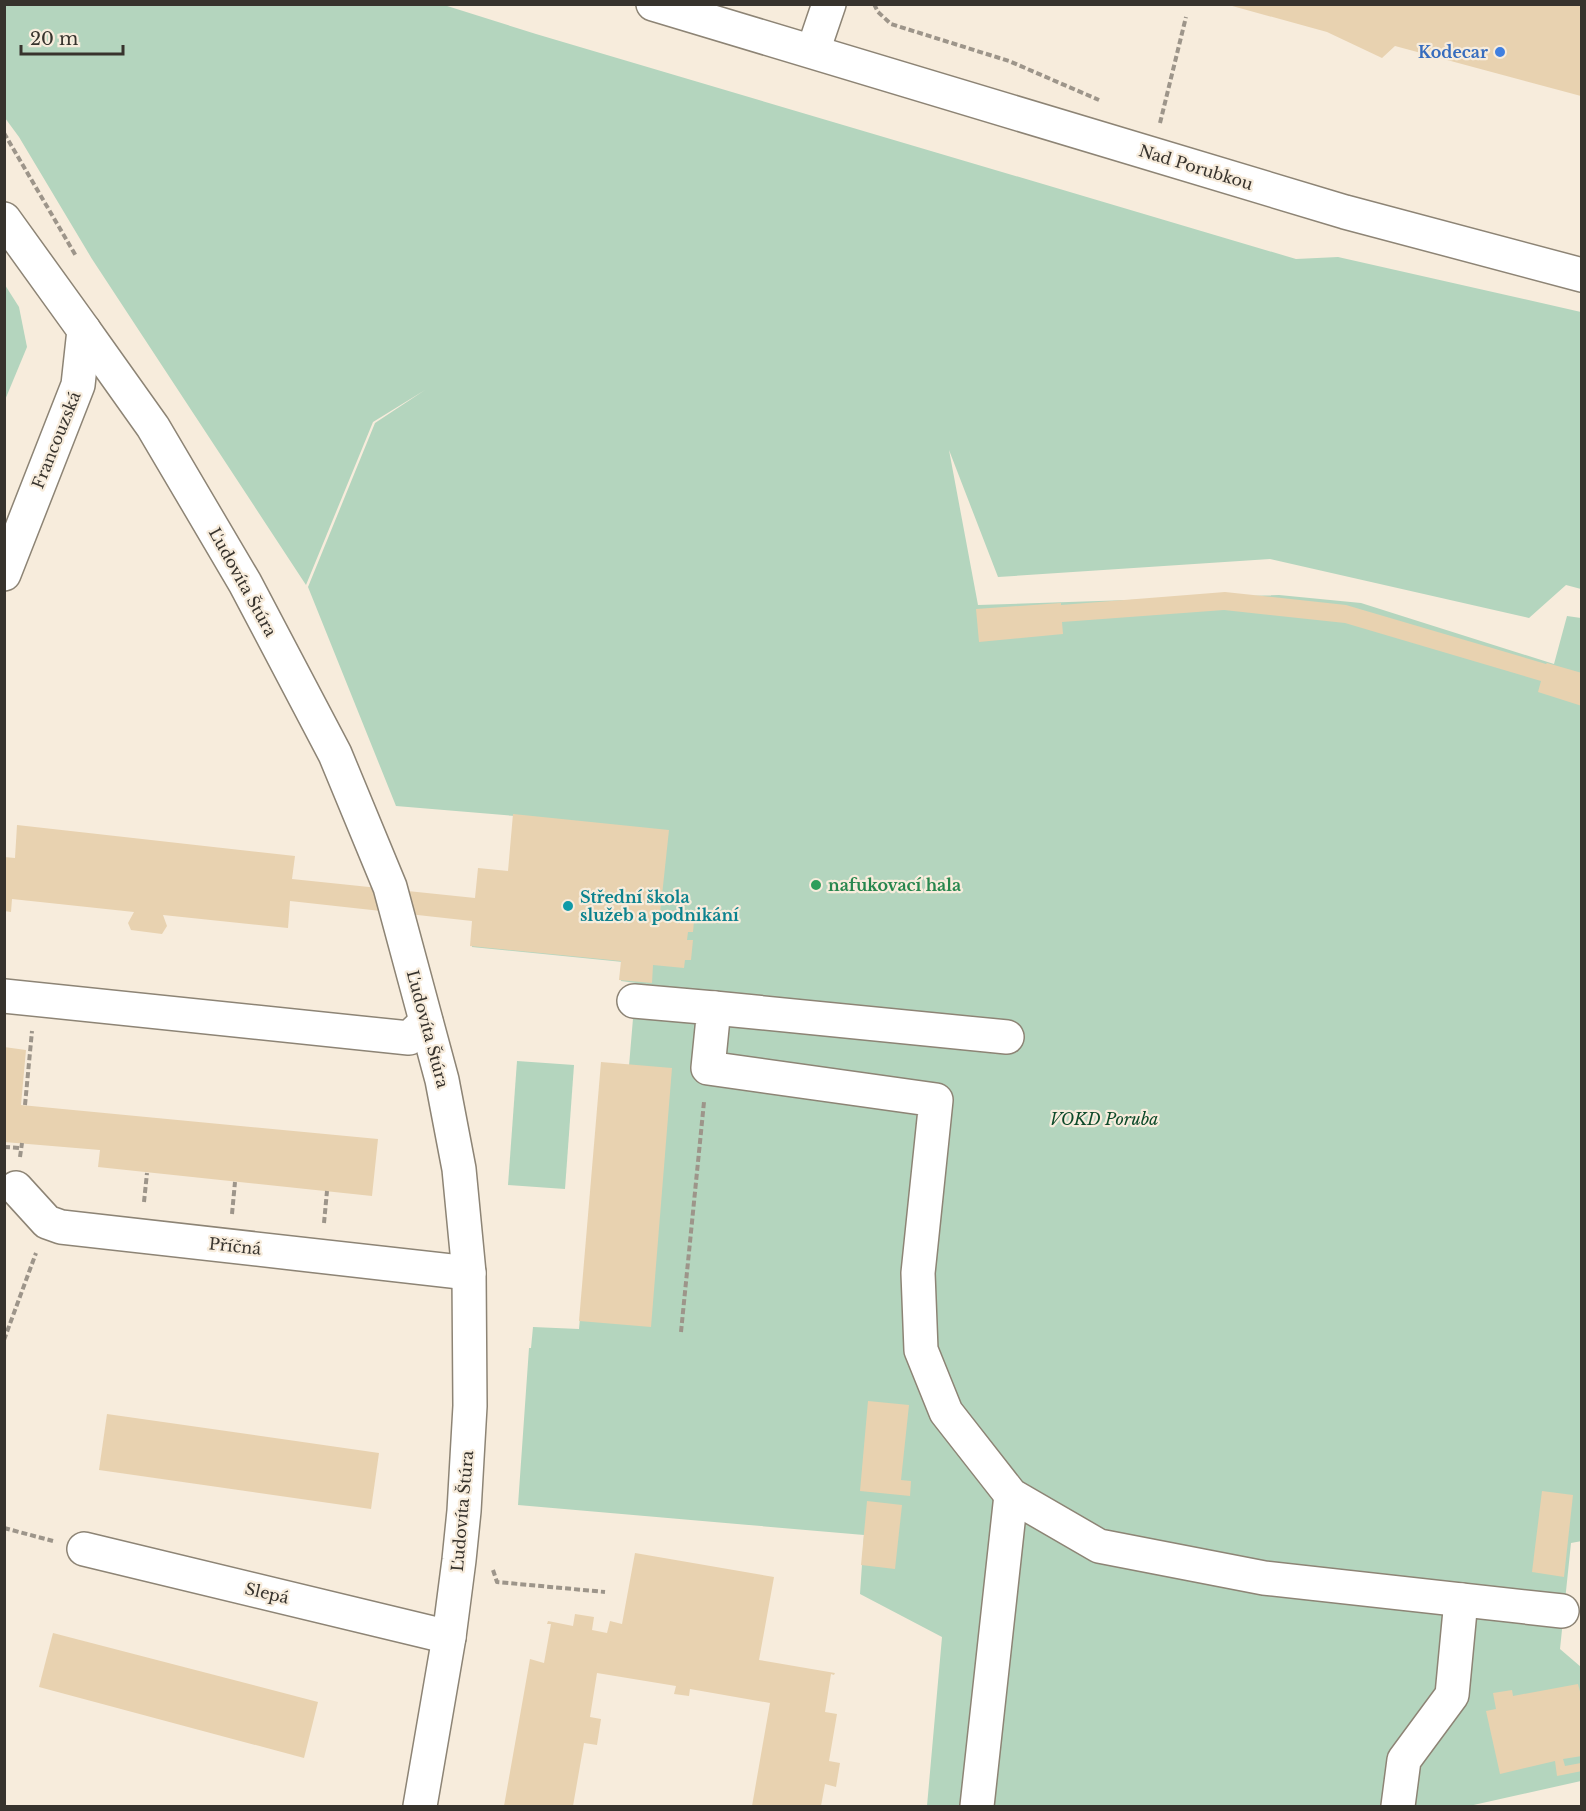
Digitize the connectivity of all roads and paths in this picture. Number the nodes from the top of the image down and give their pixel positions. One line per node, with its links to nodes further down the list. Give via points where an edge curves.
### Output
1 (653, 4): 4 (street, Nad Porubkou)
2 (829, 4): 4 (street)
3 (1186, 17): 5 (path)
4 (813, 51): 7 (street, Nad Porubkou, via 1345,212)
5 (1160, 126)
6 (4, 219): 8 (street)
7 (1581, 275)
8 (84, 330): 9 (street, Francouzská, via 78,385); 13 (street, Ľudovíta Štúra, via 159,437 245,583 335,754 390,887)
9 (4, 574)
10 (4, 996): 13 (street, via 409,1038)
11 (634, 1001): 12 (street)
12 (714, 1008): 14 (street); 16 (street)
13 (426, 1022): 24 (street, Ľudovíta Štúra, via 459,1168)
14 (1007, 1036)
15 (30, 1050): 17 (path)
16 (708, 1068): 25 (path); 27 (street, via 936,1100 918,1273 921,1350 946,1412)
17 (25, 1105)
18 (21, 1143): 20 (path)
19 (4, 1147): 20 (path)
20 (21, 1148): 21 (path)
21 (20, 1154)
22 (16, 1188): 23 (street)
23 (47, 1222): 24 (street, Příčná, via 61,1227); 26 (path)
24 (469, 1273): 30 (street, Ľudovíta Štúra, via 470,1406)
25 (681, 1332)
26 (4, 1340)
27 (1011, 1494): 32 (street, via 1099,1546 1264,1578); 36 (street)
28 (4, 1528): 29 (path)
29 (84, 1549): 34 (street, Slepá)
30 (459, 1560): 31 (path, via 490,1560 497,1582); 34 (street, Ľudovíta Štúra)
31 (605, 1592)
32 (1461, 1600): 33 (street); 37 (street, via 1452,1695 1404,1760)
33 (1562, 1611)
34 (449, 1637): 35 (street, Ľudovíta Štúra)
35 (420, 1806)
36 (977, 1806)
37 (1398, 1806)

